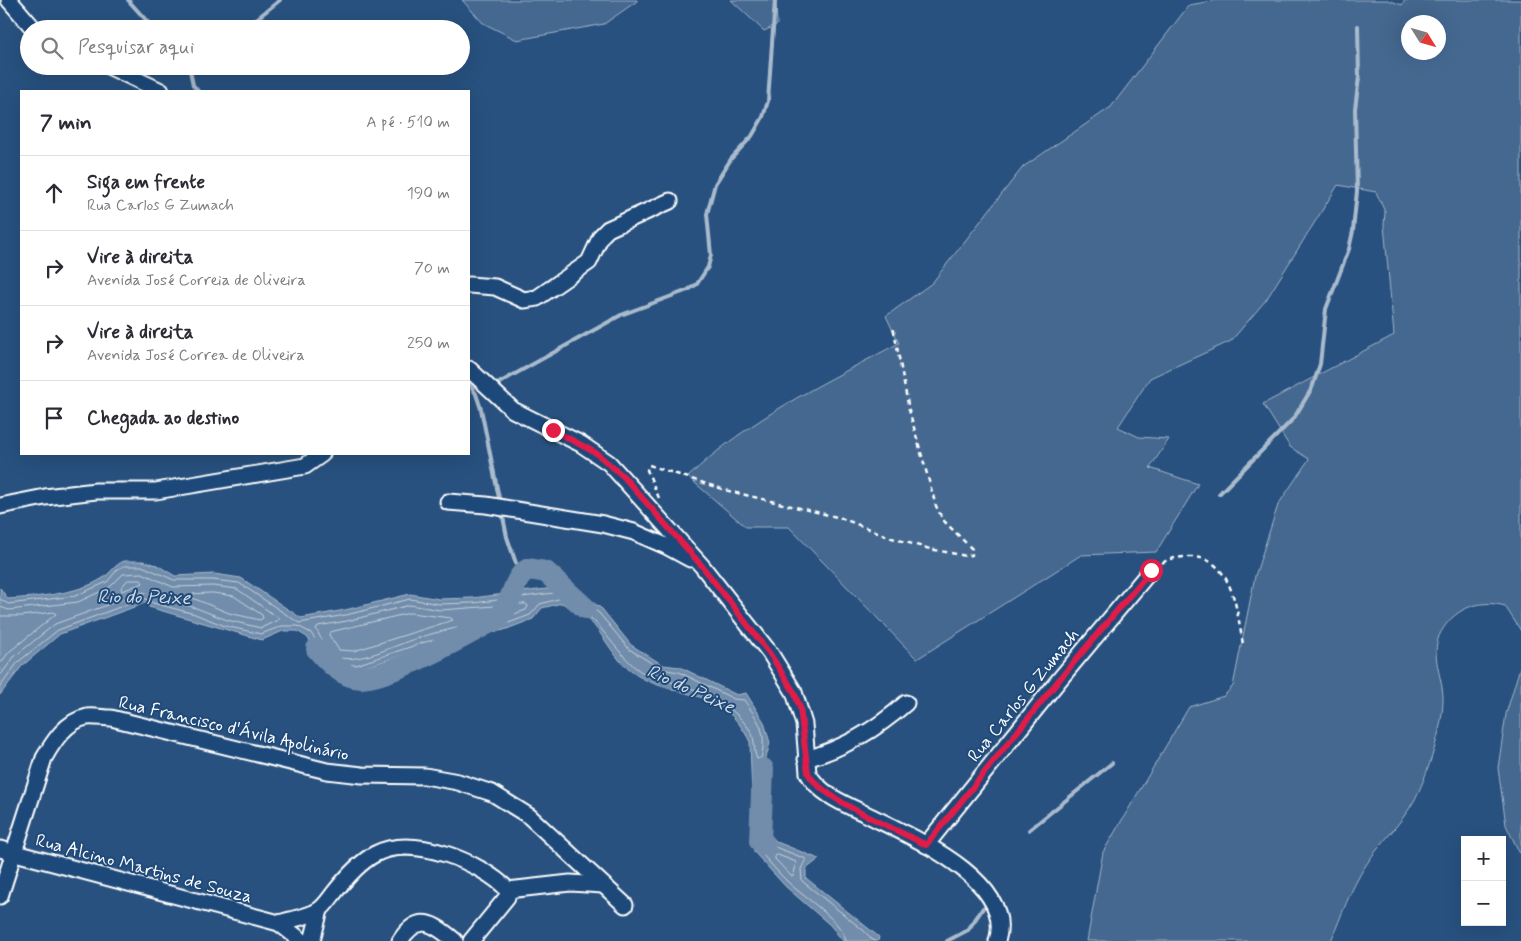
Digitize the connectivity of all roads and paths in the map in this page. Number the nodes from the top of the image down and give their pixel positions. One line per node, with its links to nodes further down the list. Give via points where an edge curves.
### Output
1 (9, 0): 2 (street)
2 (26, 20)
3 (127, 75): 4 (street)
4 (159, 90)
5 (670, 201): 6 (street, via 608,229 587,264 537,298 524,300 495,287)
6 (470, 285)
7 (893, 326): 12 (path, via 909,410 936,506 943,520 972,549 972,555 930,549 841,518 725,490 649,466 647,470 659,502)
8 (470, 370): 12 (street, via 513,410 596,453 623,476)
9 (321, 455): 11 (street, via 305,466 177,488 71,493)
10 (448, 502): 13 (street, via 603,524 634,532)
11 (0, 506)
12 (657, 517): 13 (street)
13 (702, 566): 17 (street, via 770,654 794,692 804,724)
14 (1151, 570): 15 (path, via 1165,561 1194,556 1207,560 1228,582); 18 (street, Rua Carlos G Zumach)
15 (1243, 644)
16 (906, 703): 17 (street, via 855,741)
17 (806, 760): 18 (street, via 812,782 822,790)
18 (926, 845): 31 (street, via 984,888 1000,919)
19 (7, 851): 20 (street, Rua Francisco d'Ávila Apolinário, via 55,738 71,724 86,717 111,718 327,772 425,776 492,793 529,816); 22 (street, Rua Francisco d'Ávila Apolinário); 25 (street, Rua Alcino Martins de Souza)
20 (603, 885): 21 (street, via 570,883); 23 (street, Rua Francisco d'Ávila Apolinário)
21 (508, 890): 24 (street, via 484,871 453,856 417,847 398,848 375,854 345,879); 30 (street, via 507,897)
22 (0, 896)
23 (625, 905)
24 (320, 910): 25 (street); 27 (street)
25 (279, 923): 26 (street, Rua Alcino Martins de Souza)
26 (302, 941)
27 (312, 941)
28 (400, 941): 29 (street, via 412,926 421,922 432,925)
29 (455, 941)
30 (471, 941)
31 (998, 941)

